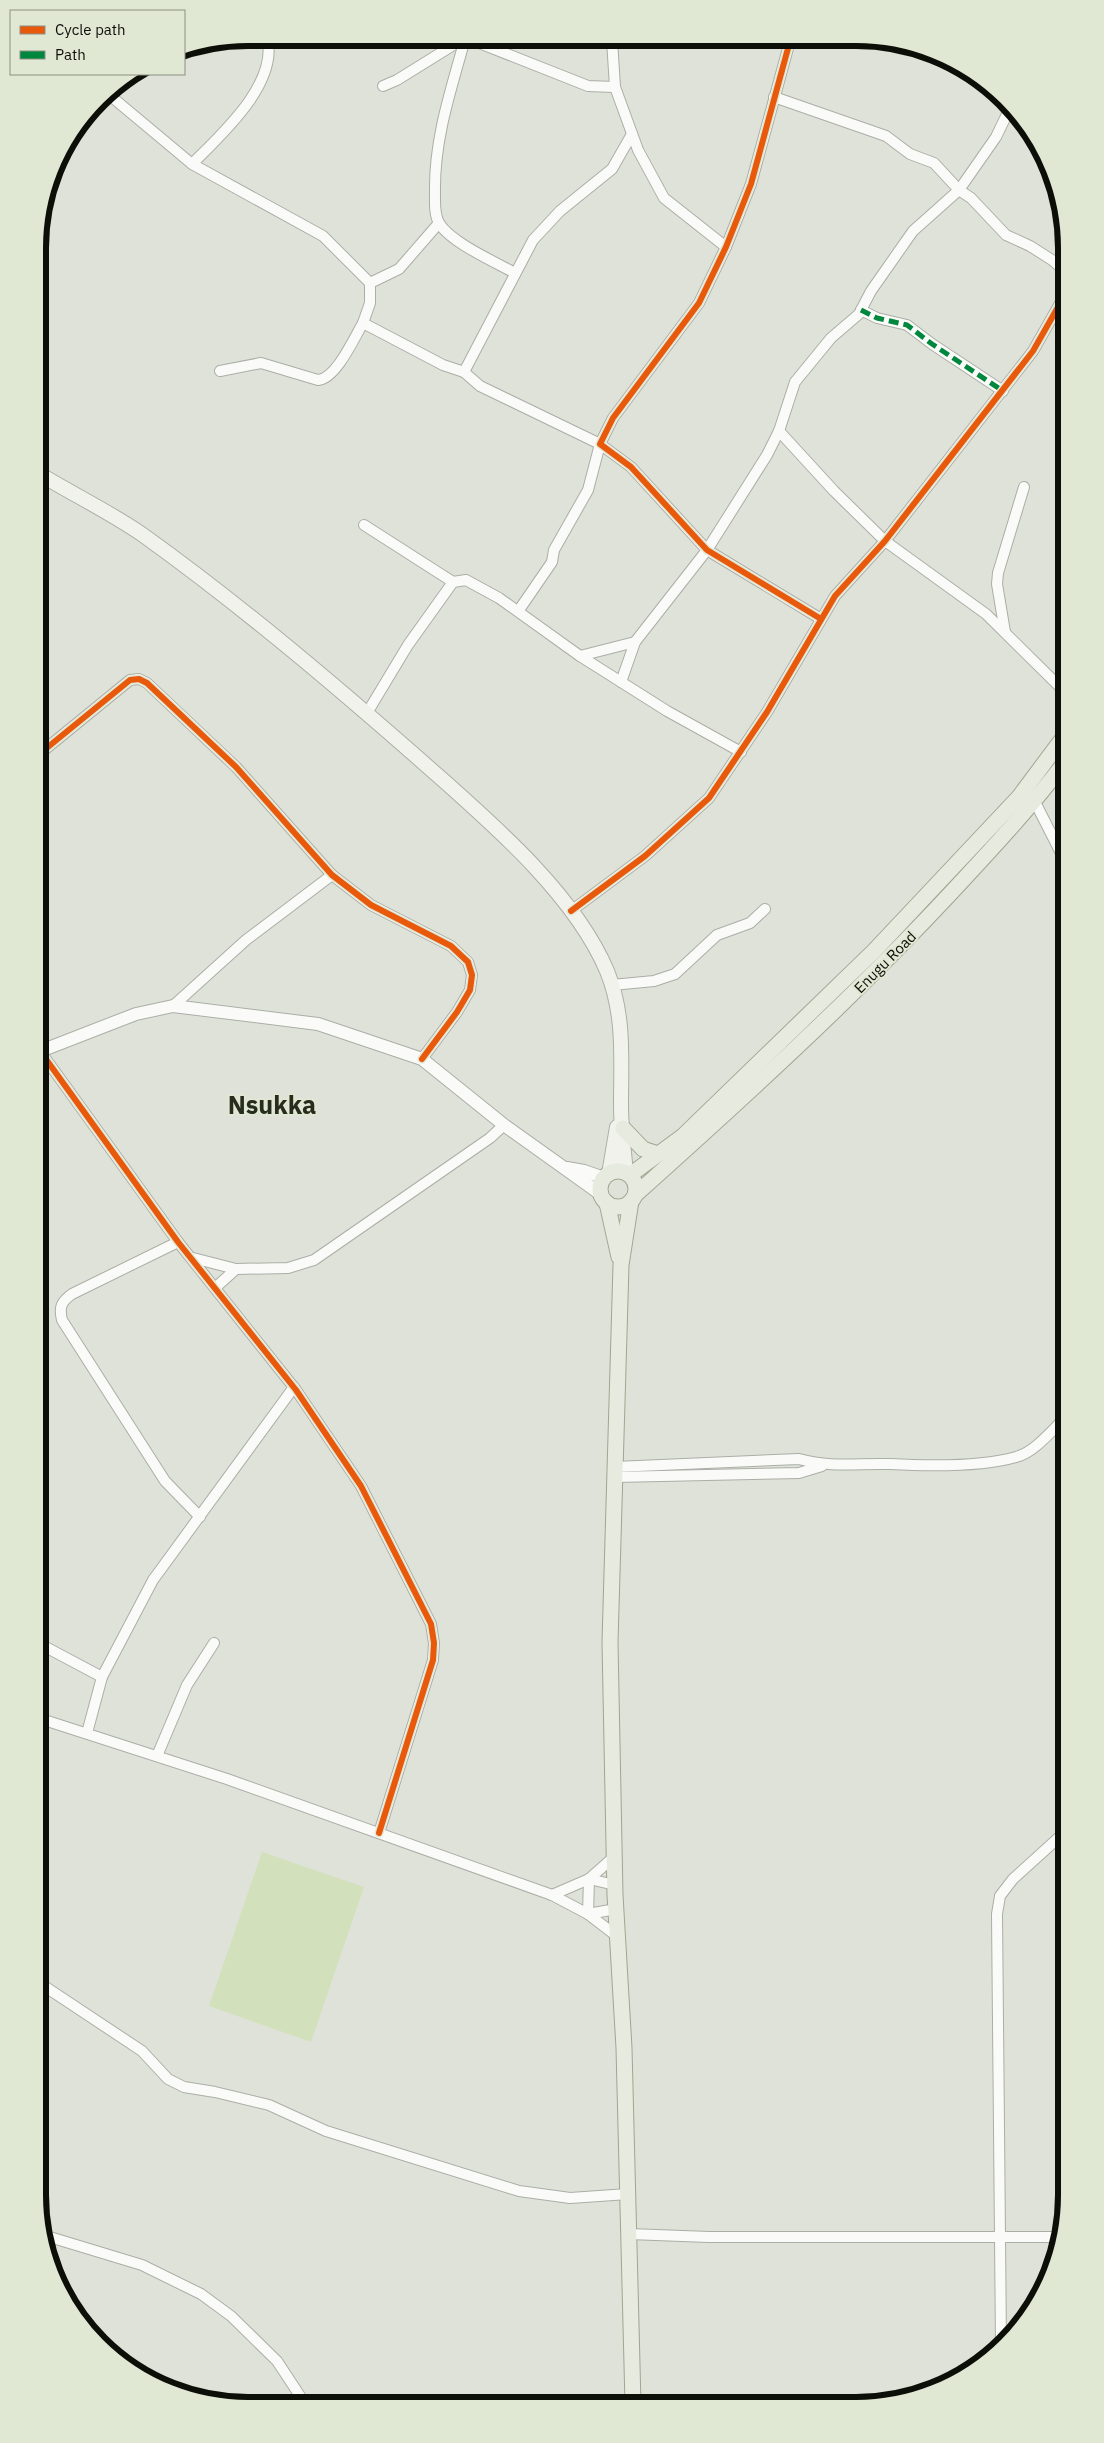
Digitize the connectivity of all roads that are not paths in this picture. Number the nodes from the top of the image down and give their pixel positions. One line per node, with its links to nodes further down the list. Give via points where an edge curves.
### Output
1 (269, 46): 13 (street, via 265,75 233,123)
2 (453, 46): 7 (street)
3 (462, 46): 15 (street, via 438,133 434,167 435,210)
4 (487, 46): 8 (street, via 588,86)
5 (612, 46): 8 (street)
6 (789, 46): 9 (street)
7 (383, 86)
8 (615, 87): 12 (street)
9 (774, 97): 14 (street, via 886,136 910,154 934,163); 16 (street, via 752,184)
10 (113, 98): 13 (street)
11 (1007, 114): 14 (street, via 996,138)
12 (632, 134): 16 (street, via 664,198); 18 (street, via 612,170 560,211 533,240)
13 (192, 164): 19 (street, via 323,236)
14 (959, 190): 17 (street, via 971,198 1006,235 1030,246); 21 (street, via 913,232)
15 (439, 223): 18 (street, via 459,242); 19 (street, via 399,269)
16 (726, 248): 27 (street, via 698,303 613,418)
17 (1058, 265)
18 (515, 273): 24 (street)
19 (370, 283): 22 (street, via 370,303)
20 (1058, 307): 25 (street, via 1033,351)
21 (861, 310): 25 (street, via 877,318 908,325); 26 (street, via 831,338 794,382)
22 (364, 323): 23 (street, via 334,372 325,379 318,380 261,363); 24 (street, via 443,365)
23 (220, 371)
24 (464, 372): 27 (street, via 480,386)
25 (1003, 391): 31 (street)
26 (779, 431): 31 (street); 32 (street, via 768,455)
27 (600, 444): 32 (street, via 631,467); 34 (street, via 588,490 554,550 552,562)
28 (46, 478): 41 (main road, via 141,534 306,660)
29 (1024, 487): 36 (street, via 998,573)
30 (364, 525): 33 (street)
31 (885, 541): 35 (street, via 835,596); 36 (street, via 986,614)
32 (707, 550): 35 (street); 37 (street)
33 (453, 582): 34 (street, via 466,580); 41 (street, via 408,644)
34 (519, 610): 38 (street)
35 (821, 619): 44 (street)
36 (1005, 632): 40 (street)
37 (635, 642): 38 (street); 39 (street)
38 (580, 656): 39 (street)
39 (621, 682): 44 (street)
40 (1058, 685)
41 (367, 713): 50 (main road, via 459,794 532,865)
42 (1058, 745): 59 (main road, via 1019,797 874,951 683,1136)
43 (46, 749): 48 (street, via 130,680 139,678 236,767)
44 (741, 752): 50 (street, via 709,798 645,856)
45 (1058, 772): 46 (main road, Enugu Road)
46 (1035, 802): 47 (street); 63 (main road, Enugu Road, via 886,963)
47 (1058, 847)
48 (332, 874): 52 (street, via 246,940); 54 (street, via 371,905 451,946 468,962 472,975 470,990)
49 (765, 909): 51 (street, via 750,923 717,935 675,974 654,981)
50 (571, 911): 51 (main road, via 595,945)
51 (612, 985): 56 (main road, via 621,1028)
52 (174, 1006): 53 (street, via 136,1014); 54 (street, via 318,1024)
53 (46, 1049)
54 (422, 1059): 57 (street)
55 (46, 1062): 65 (street)
56 (621, 1108): 58 (main road); 62 (main road)
57 (504, 1125): 60 (street); 68 (street, via 314,1260 288,1268)
58 (623, 1128): 59 (main road, via 643,1149); 61 (main road)
59 (658, 1154): 61 (main road)
60 (566, 1168): 62 (street); 64 (street)
61 (628, 1174): 62 (main road, via 620,1171); 63 (main road, via 635,1184)
62 (606, 1176): 64 (main road, via 601,1184)
63 (633, 1198): 64 (main road, via 620,1207); 67 (main road)
64 (604, 1199): 67 (main road)
65 (178, 1242): 66 (street); 73 (street, via 72,1294 62,1301 60,1310 62,1320 165,1480)
66 (193, 1258): 68 (street); 69 (street)
67 (621, 1265): 72 (main road)
68 (236, 1269): 69 (street)
69 (216, 1287): 70 (street)
70 (294, 1387): 73 (street); 80 (street, via 361,1486 431,1624 433,1660)
71 (1058, 1424): 72 (street, via 1017,1457 914,1467 823,1465 799,1473)
72 (615, 1472): 82 (main road, via 610,1642)
73 (200, 1517): 76 (street, via 153,1580)
74 (214, 1643): 79 (street, via 187,1685)
75 (46, 1647): 76 (street)
76 (102, 1677): 78 (street)
77 (46, 1720): 78 (street)
78 (87, 1733): 79 (street)
79 (157, 1756): 80 (street)
80 (379, 1833): 85 (street)
81 (1058, 1838): 92 (street, via 1013,1879 1000,1896 997,1914)
82 (615, 1856): 83 (street); 84 (main road)
83 (589, 1879): 84 (street); 85 (street); 87 (street)
84 (615, 1885): 86 (main road)
85 (552, 1895): 87 (street)
86 (616, 1909): 87 (street); 88 (main road)
87 (588, 1914): 88 (street)
88 (618, 1937): 90 (main road)
89 (46, 1987): 90 (street, via 142,2051 168,2079 184,2087 270,2105 335,2134 520,2191 570,2198)
90 (628, 2194): 91 (main road)
91 (629, 2234): 92 (street, via 709,2237); 97 (main road)
92 (1000, 2236): 94 (street); 95 (street)
93 (51, 2237): 96 (street, via 142,2265 200,2294 231,2316 277,2361)
94 (1053, 2237)
95 (1001, 2334)
96 (301, 2397)
97 (633, 2397)

